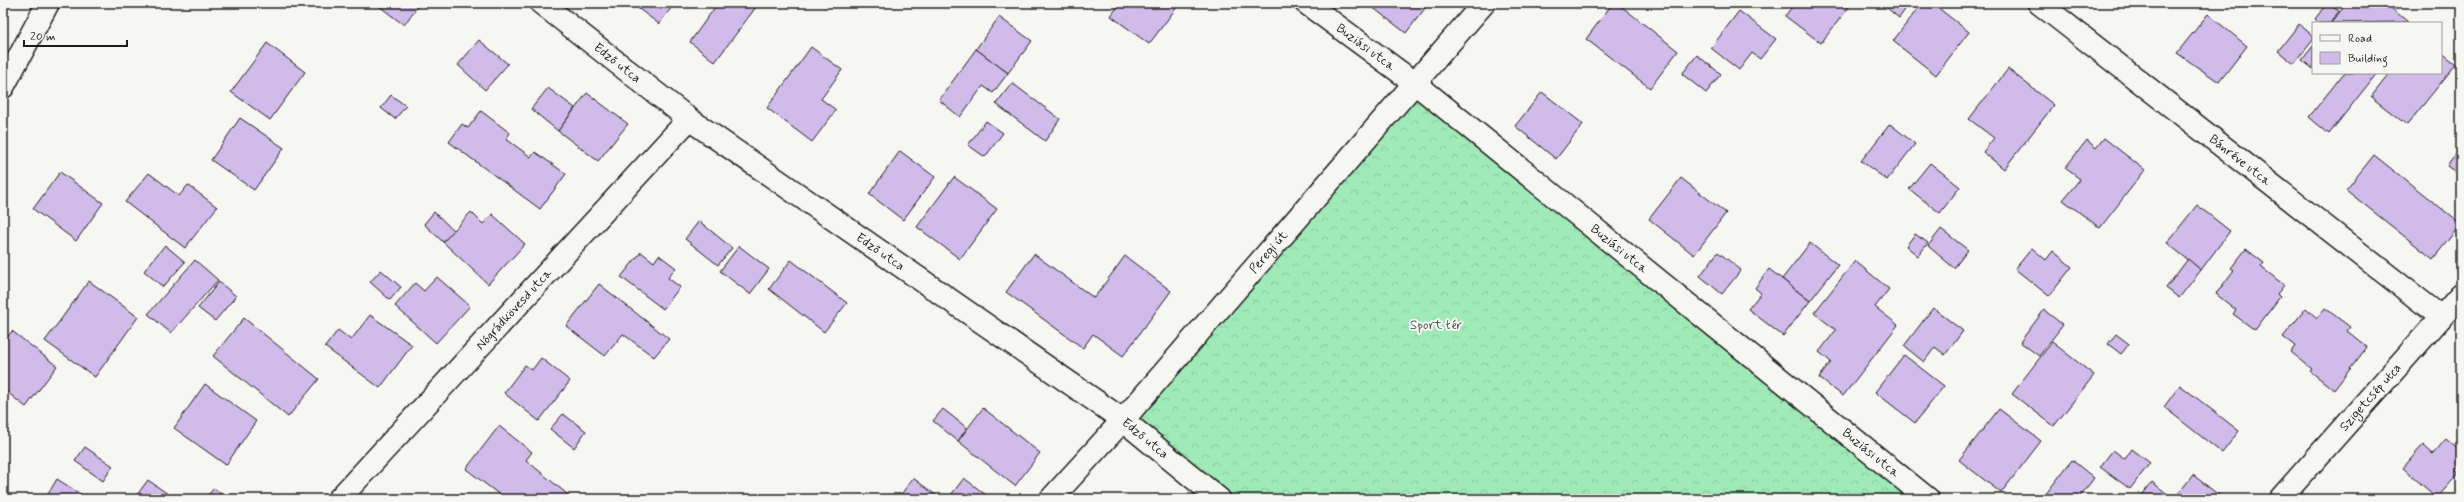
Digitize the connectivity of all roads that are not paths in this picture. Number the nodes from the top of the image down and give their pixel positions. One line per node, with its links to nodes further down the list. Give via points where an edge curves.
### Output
1 (48, 3): 7 (street)
2 (541, 3): 8 (street, Edző utca)
3 (1306, 3): 6 (street, Buziási utca)
4 (1484, 3): 6 (street, Peregi út)
5 (2039, 3): 10 (street, Bánréve utca)
6 (1416, 84): 11 (street, Peregi út); 15 (street, Buziási utca)
7 (3, 87)
8 (689, 119): 11 (street, Edző utca); 12 (street, Nógrádkövesd utca)
9 (2461, 295): 10 (street, Szigetcsép utca)
10 (2441, 317): 16 (street, Szigetcsép utca)
11 (1123, 420): 13 (street, Peregi út); 14 (street, Edző utca)
12 (339, 499)
13 (1051, 499)
14 (1219, 499)
15 (1928, 499)
16 (2280, 499)

